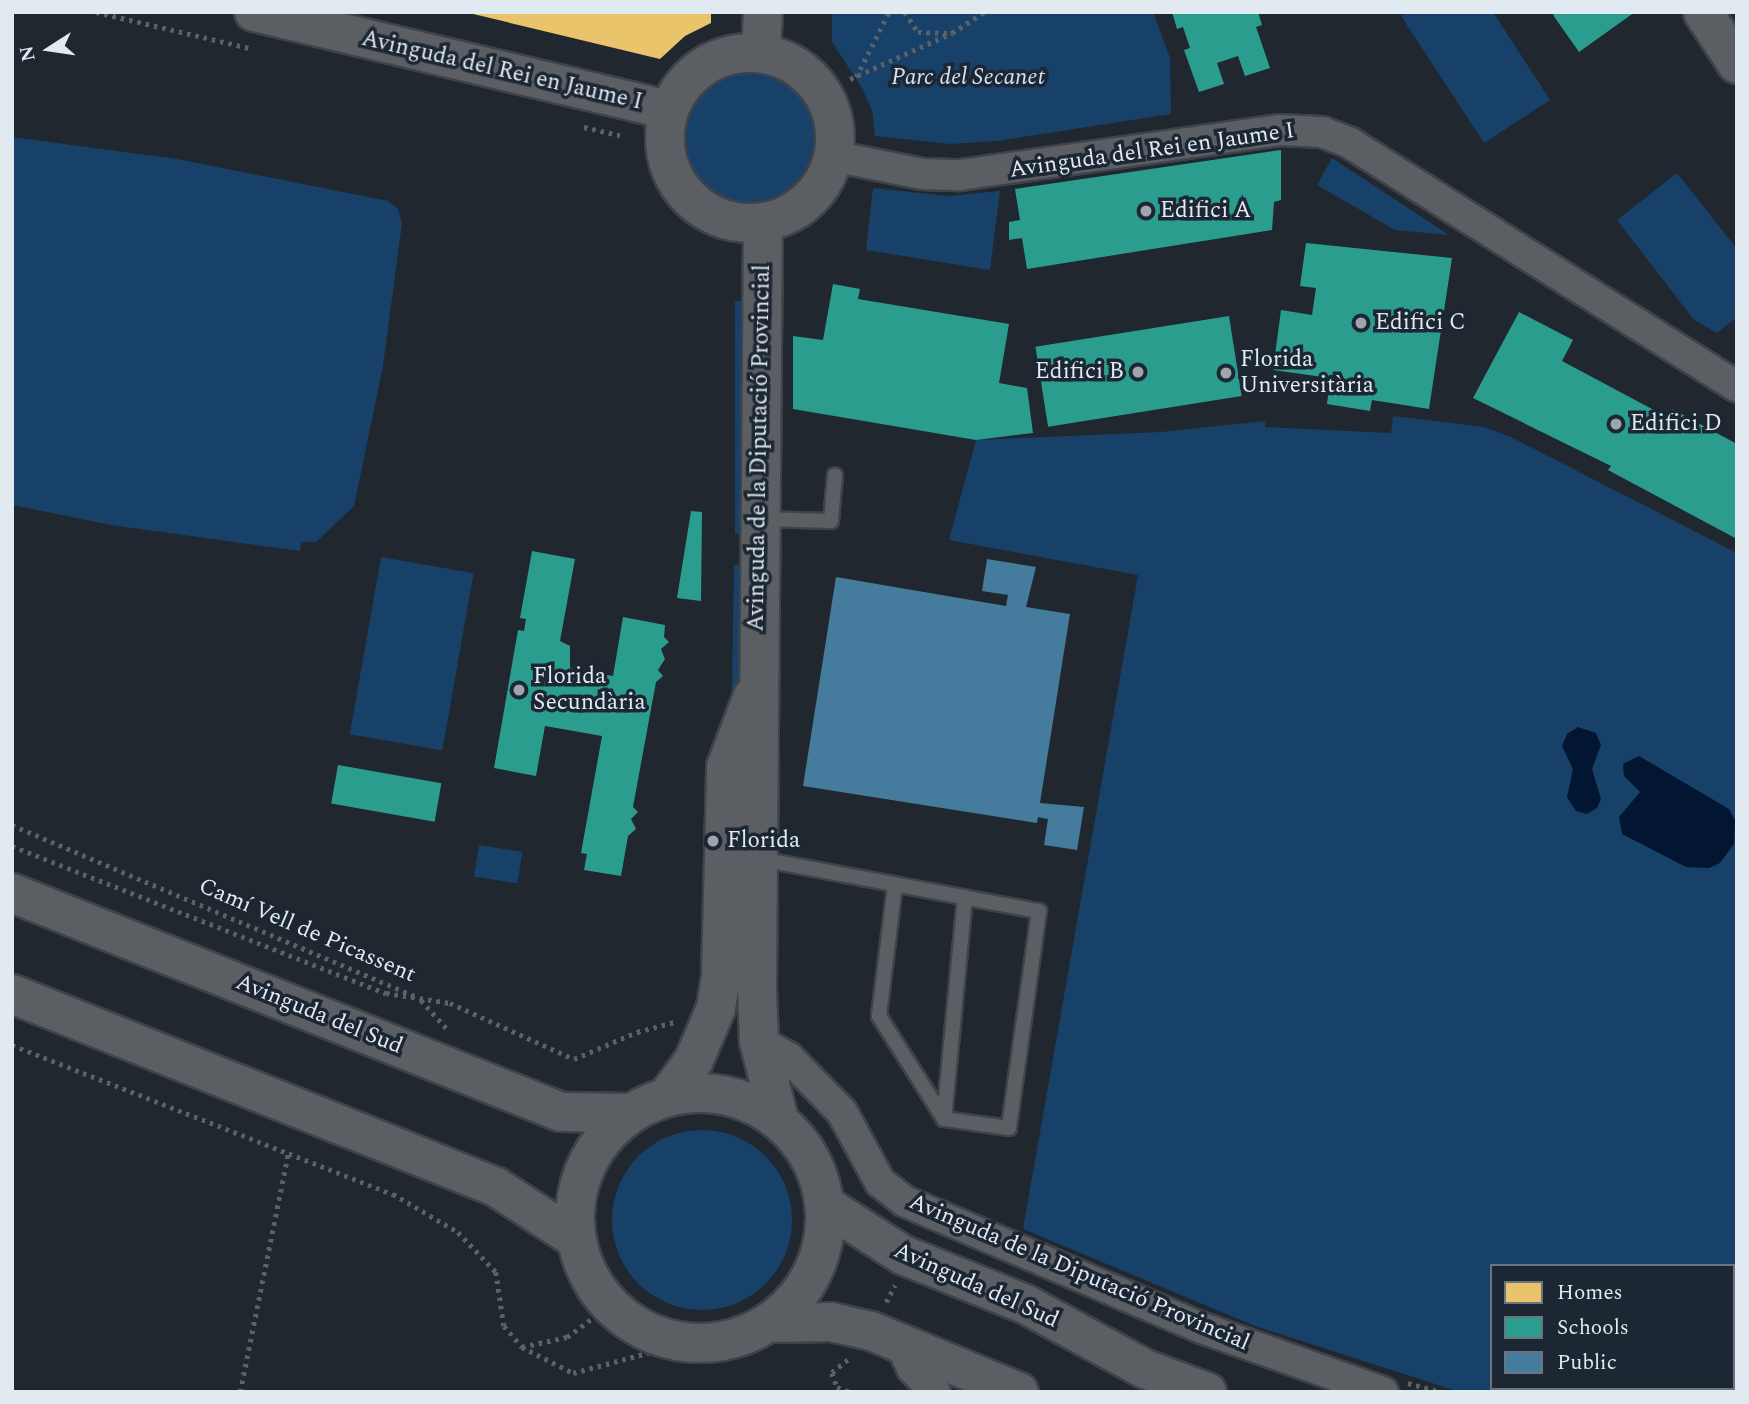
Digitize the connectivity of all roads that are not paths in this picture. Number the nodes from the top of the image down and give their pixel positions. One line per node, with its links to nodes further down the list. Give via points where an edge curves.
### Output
1 (254, 12): 6 (main road, Avinguda del Rei en Jaume I)
2 (763, 12): 4 (main road)
3 (1703, 12): 5 (main road)
4 (747, 44): 6 (main road, via 705,65 677,92); 7 (main road, via 796,66 822,92 831,114)
5 (1737, 64)
6 (664, 96): 8 (main road, via 667,160 677,183 693,202 714,216 738,223)
7 (833, 156): 8 (main road, via 813,195 790,213); 9 (street, Avinguda del Rei en Jaume I, via 950,175 1279,130 1322,132 1350,143)
8 (763, 223): 11 (main road, Avinguda de la Diputació Provincial)
9 (1737, 387)
10 (835, 475): 11 (lane, via 831,520)
11 (760, 520): 12 (main road, Avinguda de la Diputació Provincial)
12 (757, 674): 13 (main road, Avinguda de la Diputació Provincial, via 762,762); 19 (main road, Avinguda de la Diputació Provincial, via 726,766 721,977 711,1020 694,1060)
13 (760, 859): 14 (lane); 18 (main road, Avinguda de la Diputació Provincial)
14 (895, 886): 16 (lane); 21 (lane, via 879,1016)
15 (12, 893): 20 (main road, Avinguda del Sud, via 561,1112)
16 (965, 897): 21 (lane); 21 (lane, via 1039,911 1009,1128)
17 (12, 994): 24 (main road, via 496,1187)
18 (759, 1041): 22 (main road, Avinguda de la Diputació Provincial); 30 (street, Avinguda de la Diputació Provincial, via 788,1057 842,1112 880,1182 904,1201 1202,1328)
19 (667, 1097): 20 (main road); 22 (main road, via 704,1092 740,1099)
20 (631, 1113): 24 (main road, via 604,1137 585,1168 576,1203)
21 (944, 1119)
22 (779, 1120): 23 (main road, via 799,1141 816,1171)
23 (825, 1205): 25 (main road, via 824,1239 814,1272 795,1301); 29 (main road, Avinguda del Sud, via 904,1255 1025,1304 1145,1369)
24 (576, 1239): 25 (main road, via 588,1275 610,1305 644,1331 684,1343 724,1341)
25 (769, 1323): 26 (main road, via 831,1322)
26 (899, 1340): 27 (street, via 912,1368); 28 (main road)
27 (935, 1392)
28 (1019, 1392)
29 (1208, 1392)
30 (1383, 1392)

